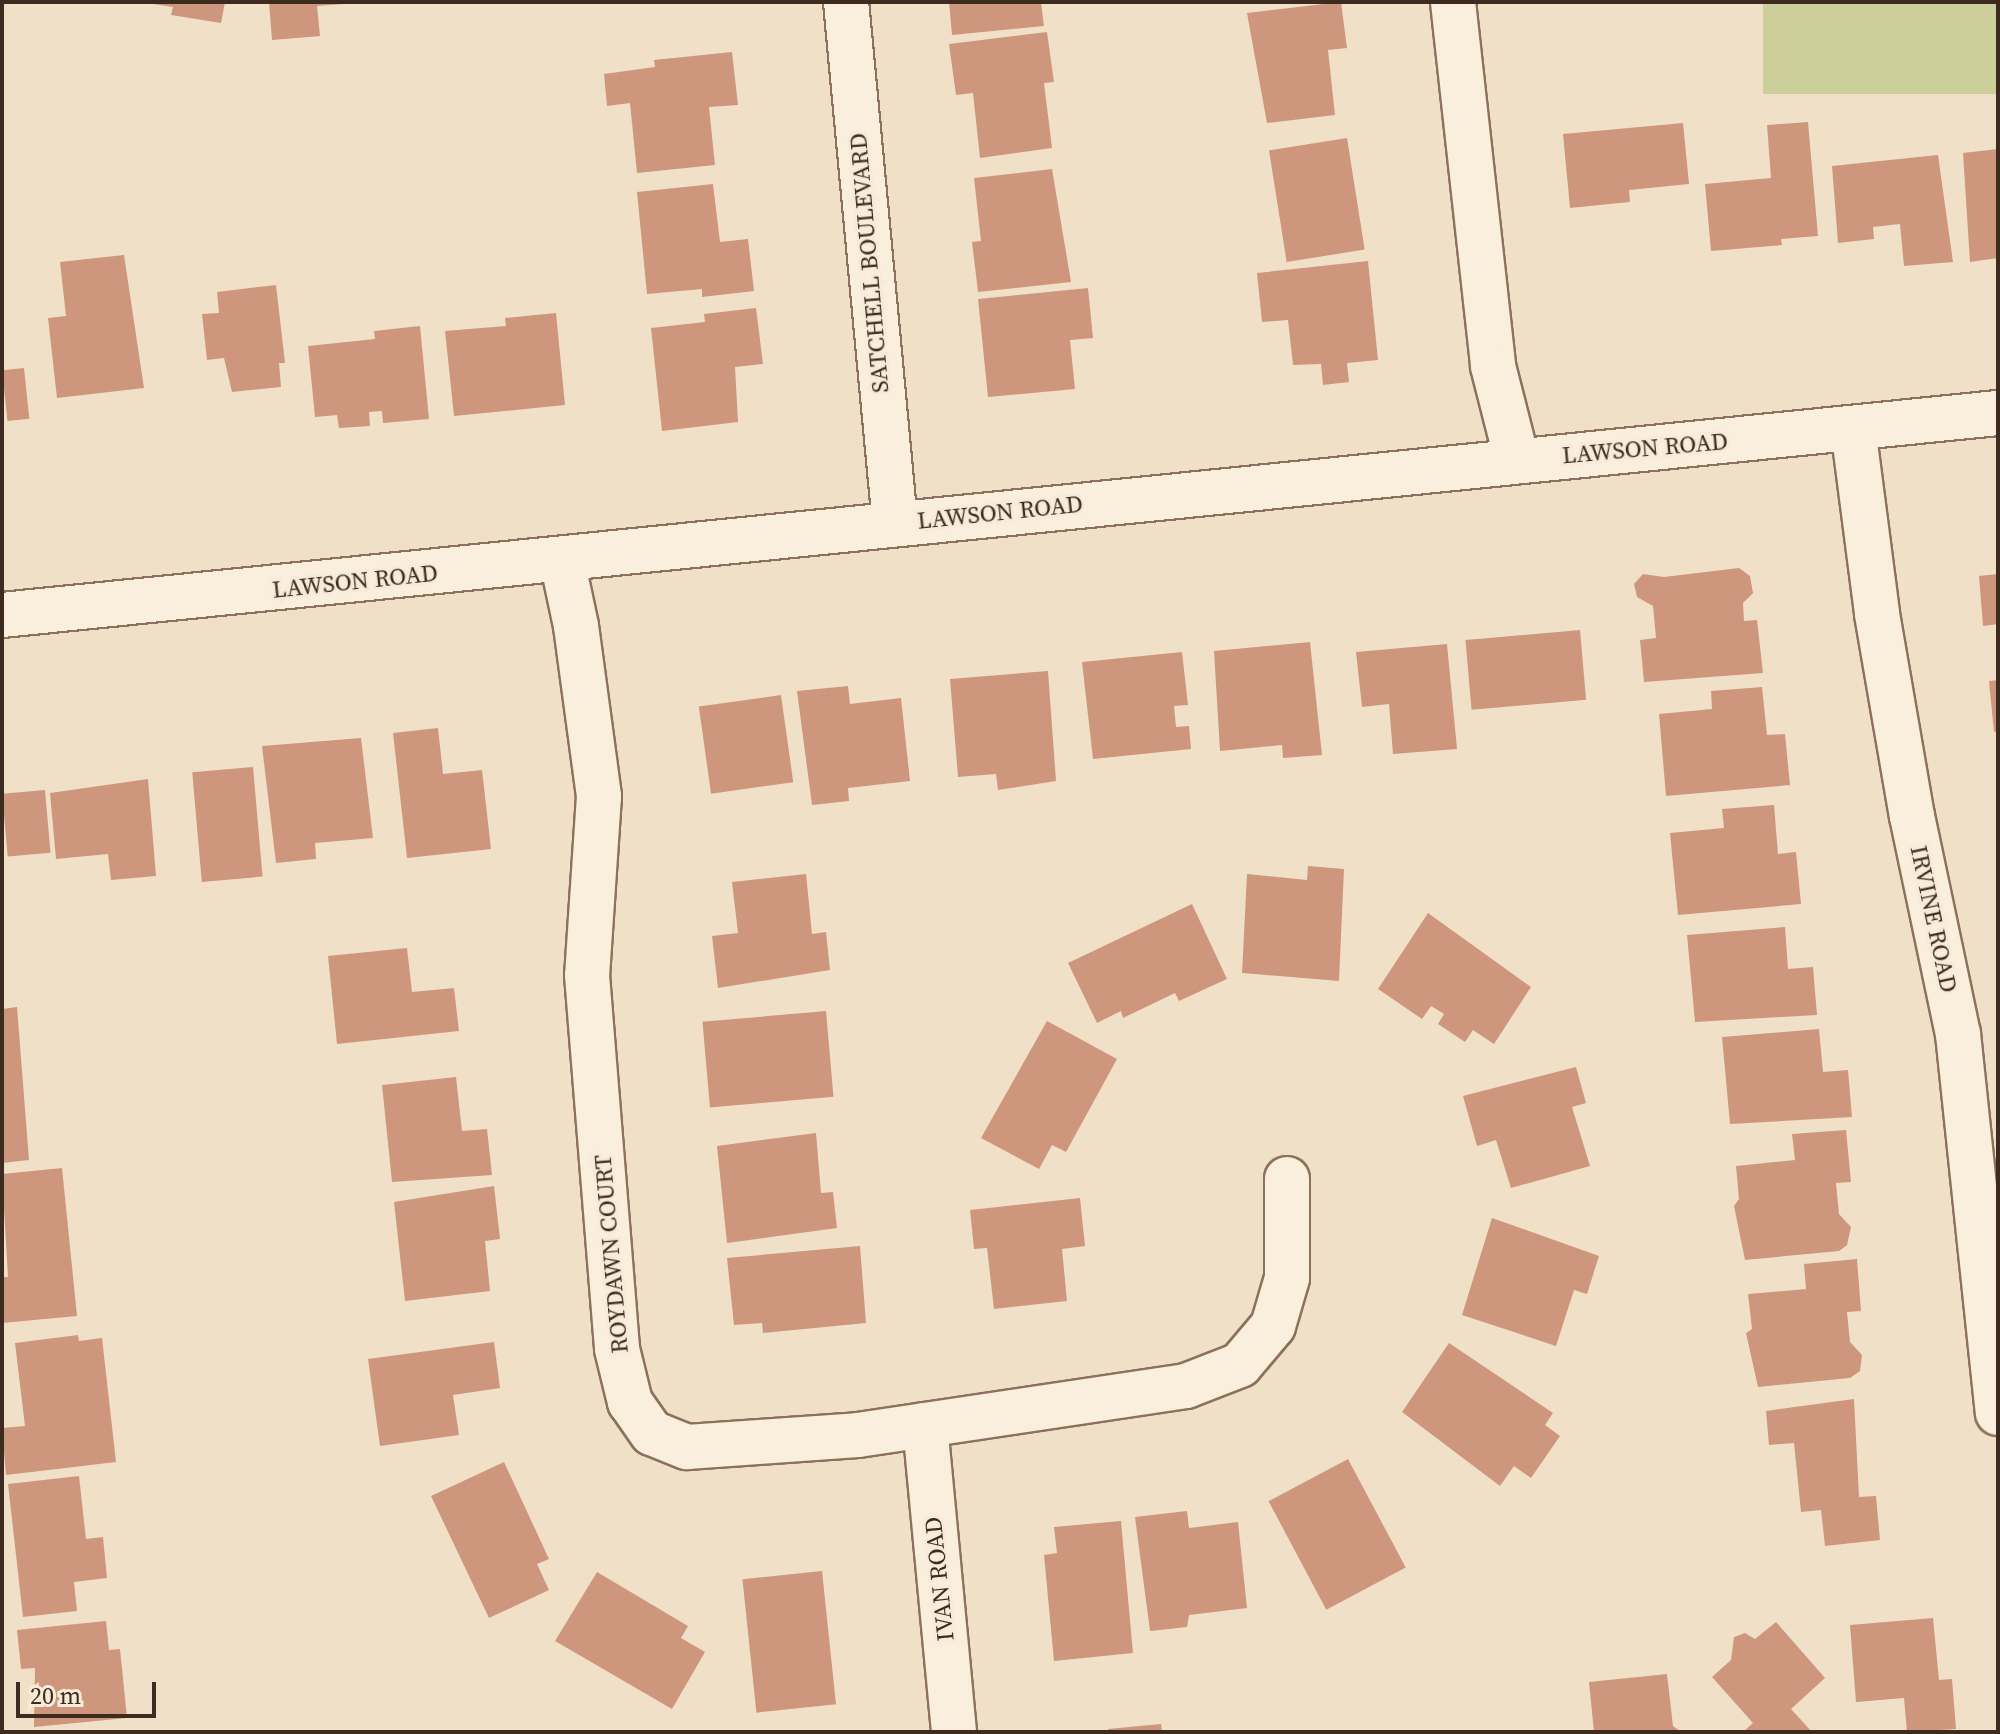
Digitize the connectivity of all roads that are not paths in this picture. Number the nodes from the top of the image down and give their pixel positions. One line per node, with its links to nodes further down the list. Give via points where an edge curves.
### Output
1 (846, 2): 6 (street, SATCHELL BOULEVARD)
2 (1453, 2): 5 (street, via 1493,366)
3 (1998, 413): 4 (street, LAWSON ROAD)
4 (1853, 428): 5 (street, LAWSON ROAD); 10 (street, IRVINE ROAD, via 1896,723 1958,1034)
5 (1517, 460): 6 (street, LAWSON ROAD)
6 (895, 523): 7 (street, LAWSON ROAD)
7 (562, 560): 8 (street, LAWSON ROAD); 11 (street, ROYDAWN COURT, via 599,796 587,975 617,1349 630,1402 652,1433 687,1447)
8 (2, 615)
9 (1287, 1179): 11 (street, ROYDAWN COURT, via 1287,1278 1273,1326 1240,1365 1186,1386)
10 (1998, 1413)
11 (925, 1425): 12 (street, IVAN ROAD)
12 (954, 1732)

